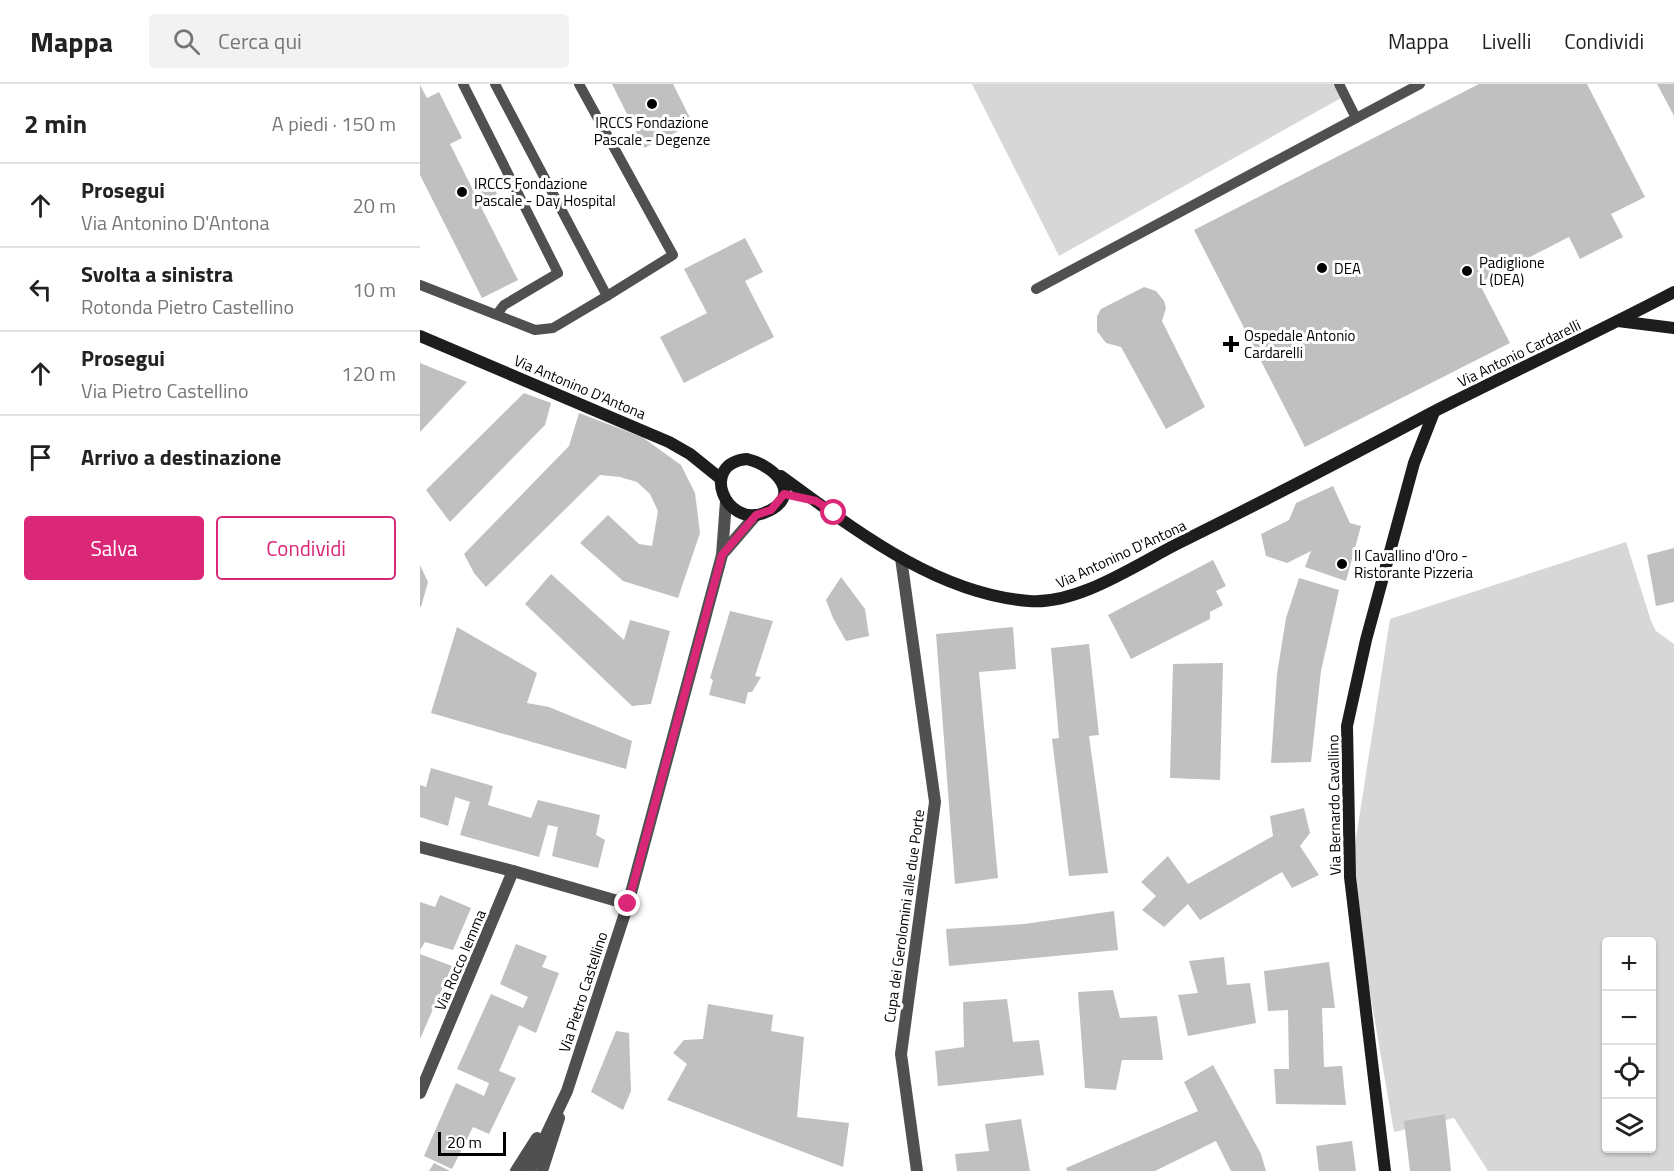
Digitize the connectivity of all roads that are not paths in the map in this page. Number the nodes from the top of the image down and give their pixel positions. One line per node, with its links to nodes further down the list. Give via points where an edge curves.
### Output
1 (464, 84): 11 (lane, via 558,273 504,304)
2 (495, 84): 10 (lane)
3 (579, 84): 10 (lane, via 673,255)
4 (1339, 84): 6 (lane)
5 (1420, 84): 6 (lane)
6 (1356, 118): 8 (lane)
7 (420, 285): 11 (lane)
8 (1036, 289)
9 (1674, 292): 12 (main road, Via Antonio Cardarelli)
10 (607, 296): 11 (lane, via 553,328 535,330)
11 (497, 314)
12 (1617, 321): 13 (main road); 15 (main road, Via Antonio Cardarelli)
13 (1674, 328)
14 (420, 336): 17 (main road, Via Antonino D'Antona, via 669,442)
15 (1434, 412): 23 (main road, Via Antonino D'Antona, via 1277,495 1065,598 1031,602 997,597); 33 (main road, Via Bernardo Cavallino, via 1414,463 1347,726 1350,877)
16 (781, 476): 17 (main road, via 747,459 730,465); 18 (main road); 20 (main road, Via Antonino D'Antona)
17 (721, 479): 19 (main road)
18 (784, 494): 20 (main road, Via Antonino D'Antona); 21 (main road, via 771,510)
19 (726, 501): 21 (main road, via 739,512); 22 (street, Via Pietro Castellino)
20 (816, 501): 23 (main road, Via Antonino D'Antona)
21 (756, 515): 22 (street, Via Pietro Castellino)
22 (722, 555): 26 (street, Via Pietro Castellino)
23 (901, 558): 32 (street, Cupa dei Gerolomini alle due Porte, via 935,802 901,1054)
24 (420, 847): 25 (street)
25 (513, 871): 26 (street); 28 (street, Via Rocco Iemma)
26 (628, 904): 27 (street, Via Pietro Castellino)
27 (567, 1091): 29 (street, Via Pietro Castellino); 30 (street, Via Pietro Castellino); 31 (street)
28 (420, 1094)
29 (516, 1171)
30 (529, 1171)
31 (542, 1171)
32 (917, 1171)
33 (1385, 1171)

